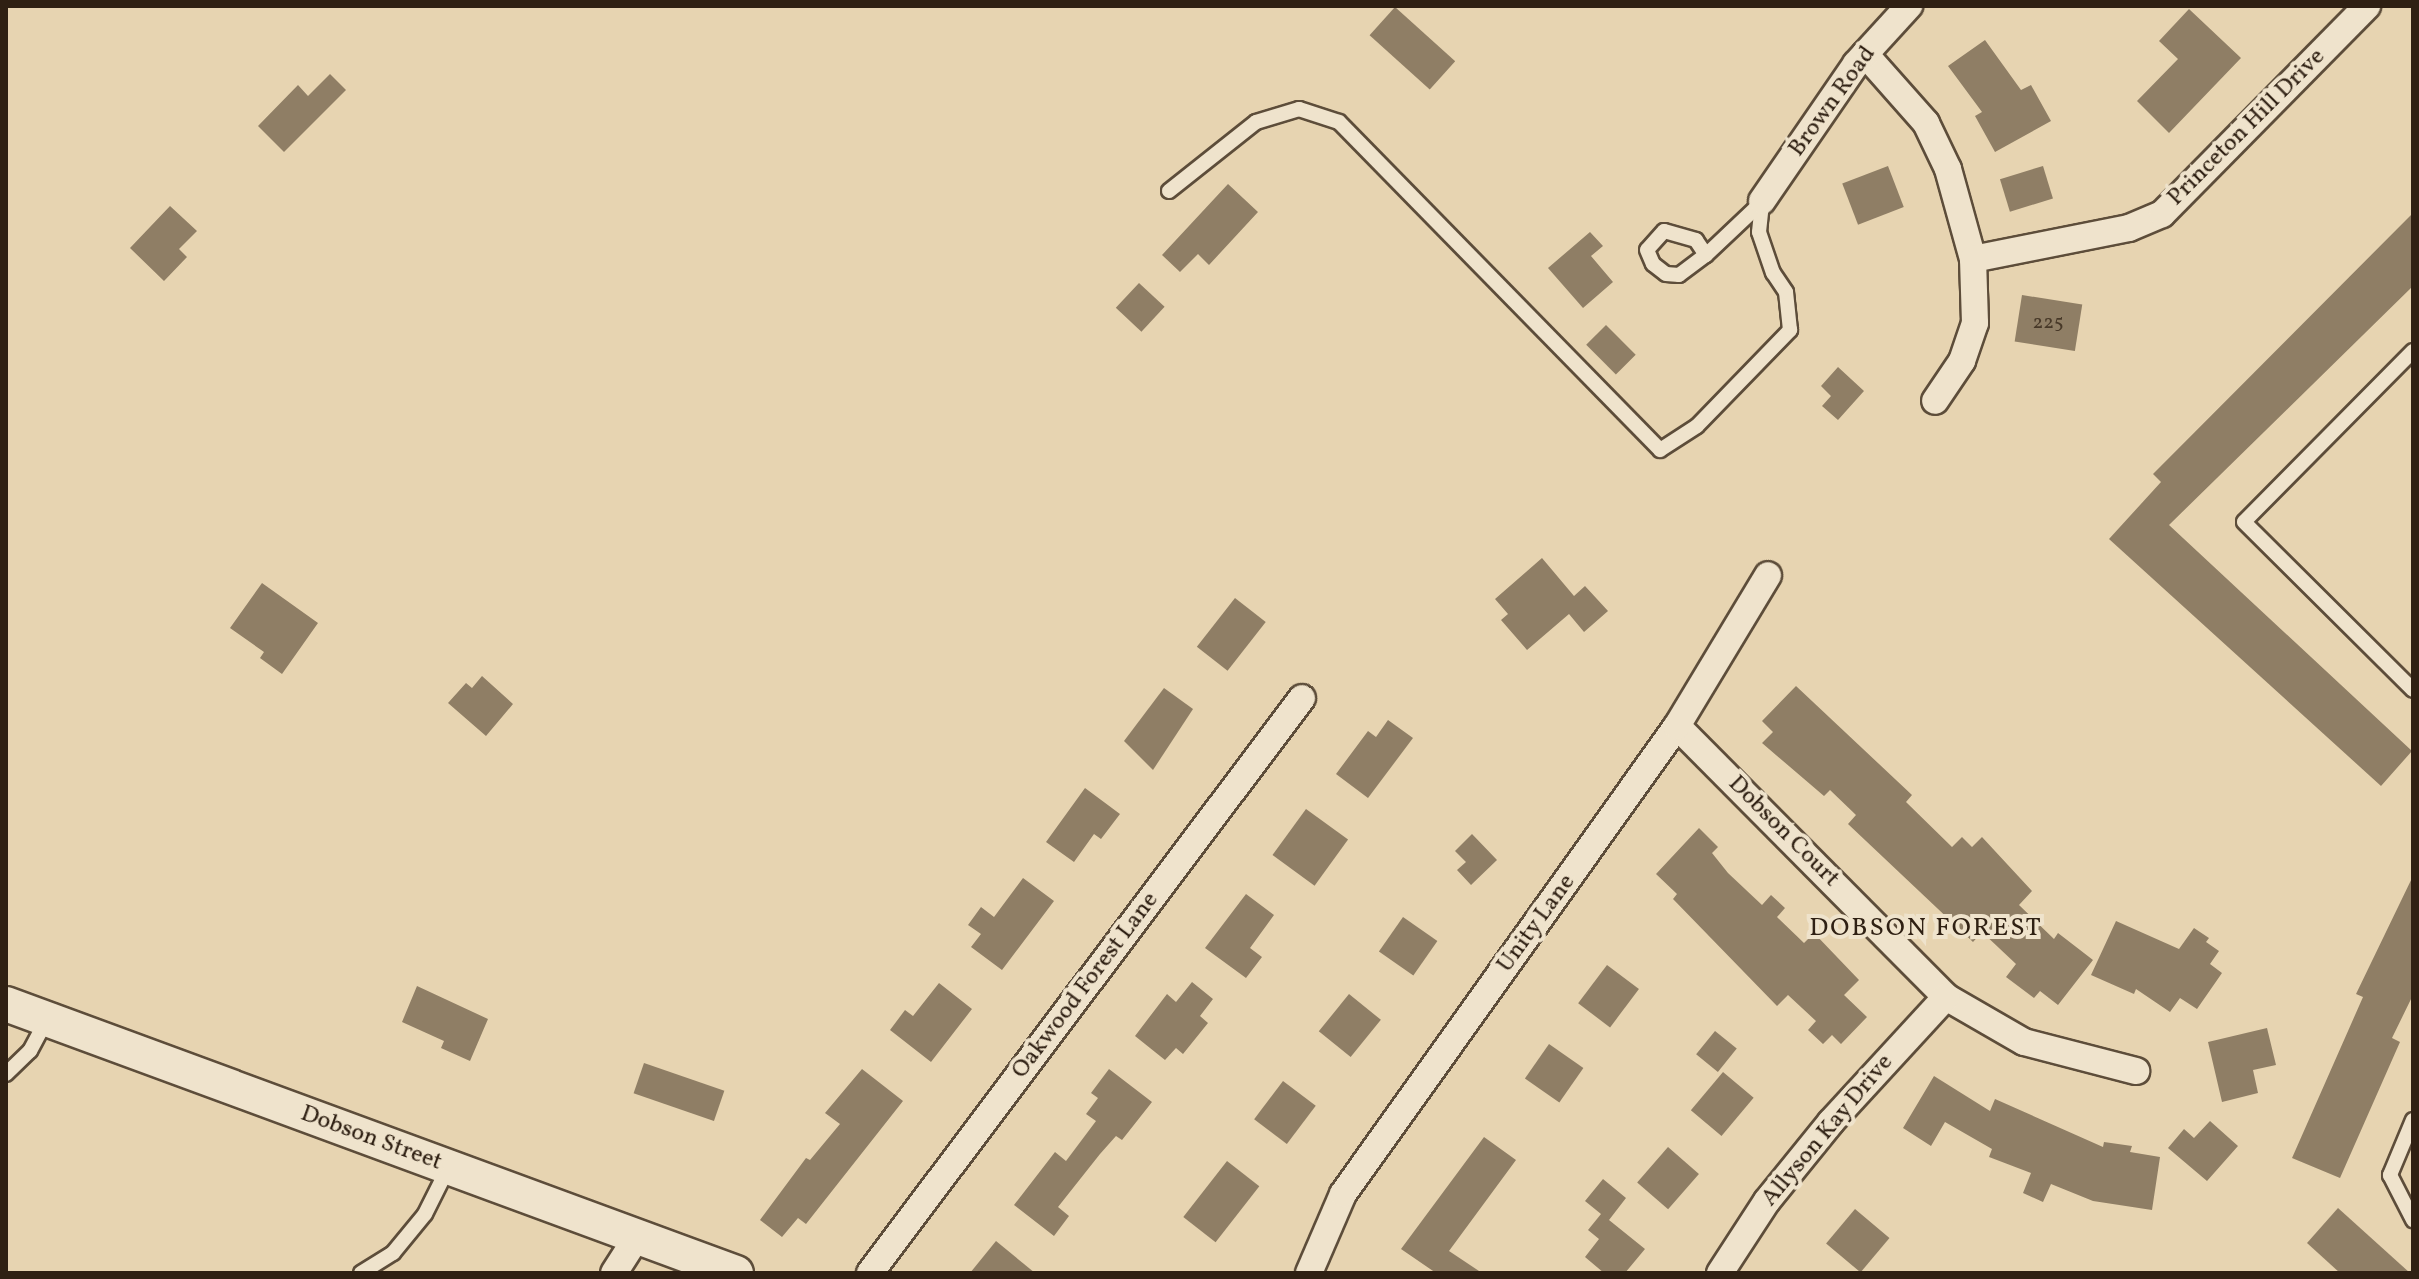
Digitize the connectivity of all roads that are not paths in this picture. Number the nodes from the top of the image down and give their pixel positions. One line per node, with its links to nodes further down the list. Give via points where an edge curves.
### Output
1 (1909, 6): 3 (street, Brown Road)
2 (2367, 6): 7 (street, Princeton Hill Drive, via 2162,214 2129,228)
3 (1865, 54): 5 (street, Brown Road); 7 (street, via 1926,123 1948,169)
4 (1169, 191): 5 (lane, via 1256,122 1299,109 1339,122 1660,450 1697,426 1790,330 1786,292 1773,273 1759,232)
5 (1762, 201): 6 (lane)
6 (1706, 255)
7 (1973, 259): 9 (street, via 1975,323 1962,361)
8 (2413, 351): 11 (lane, via 2244,522)
9 (1935, 401)
10 (1768, 575): 13 (street, Unity Lane)
11 (2413, 690)
12 (1302, 698): 26 (street, Oakwood Forest Lane)
13 (1677, 726): 14 (street, Dobson Court); 27 (street, Unity Lane, via 1343,1194)
14 (1946, 997): 17 (street, Dobson Court, via 2024,1042); 28 (street, Allyson Kay Drive, via 1831,1122 1767,1201)
15 (6, 1004): 16 (street, Dobson Street)
16 (47, 1019): 18 (lane, via 30,1051); 20 (street, Dobson Street)
17 (2136, 1071)
18 (6, 1074)
19 (2413, 1120): 21 (lane, via 2390,1175)
20 (448, 1167): 22 (street, Dobson Street); 23 (lane, via 425,1214 393,1253)
21 (2413, 1220)
22 (637, 1237): 24 (street); 25 (street, Dobson Street)
23 (361, 1273)
24 (614, 1273)
25 (736, 1273)
26 (870, 1273)
27 (1309, 1273)
28 (1720, 1273)

